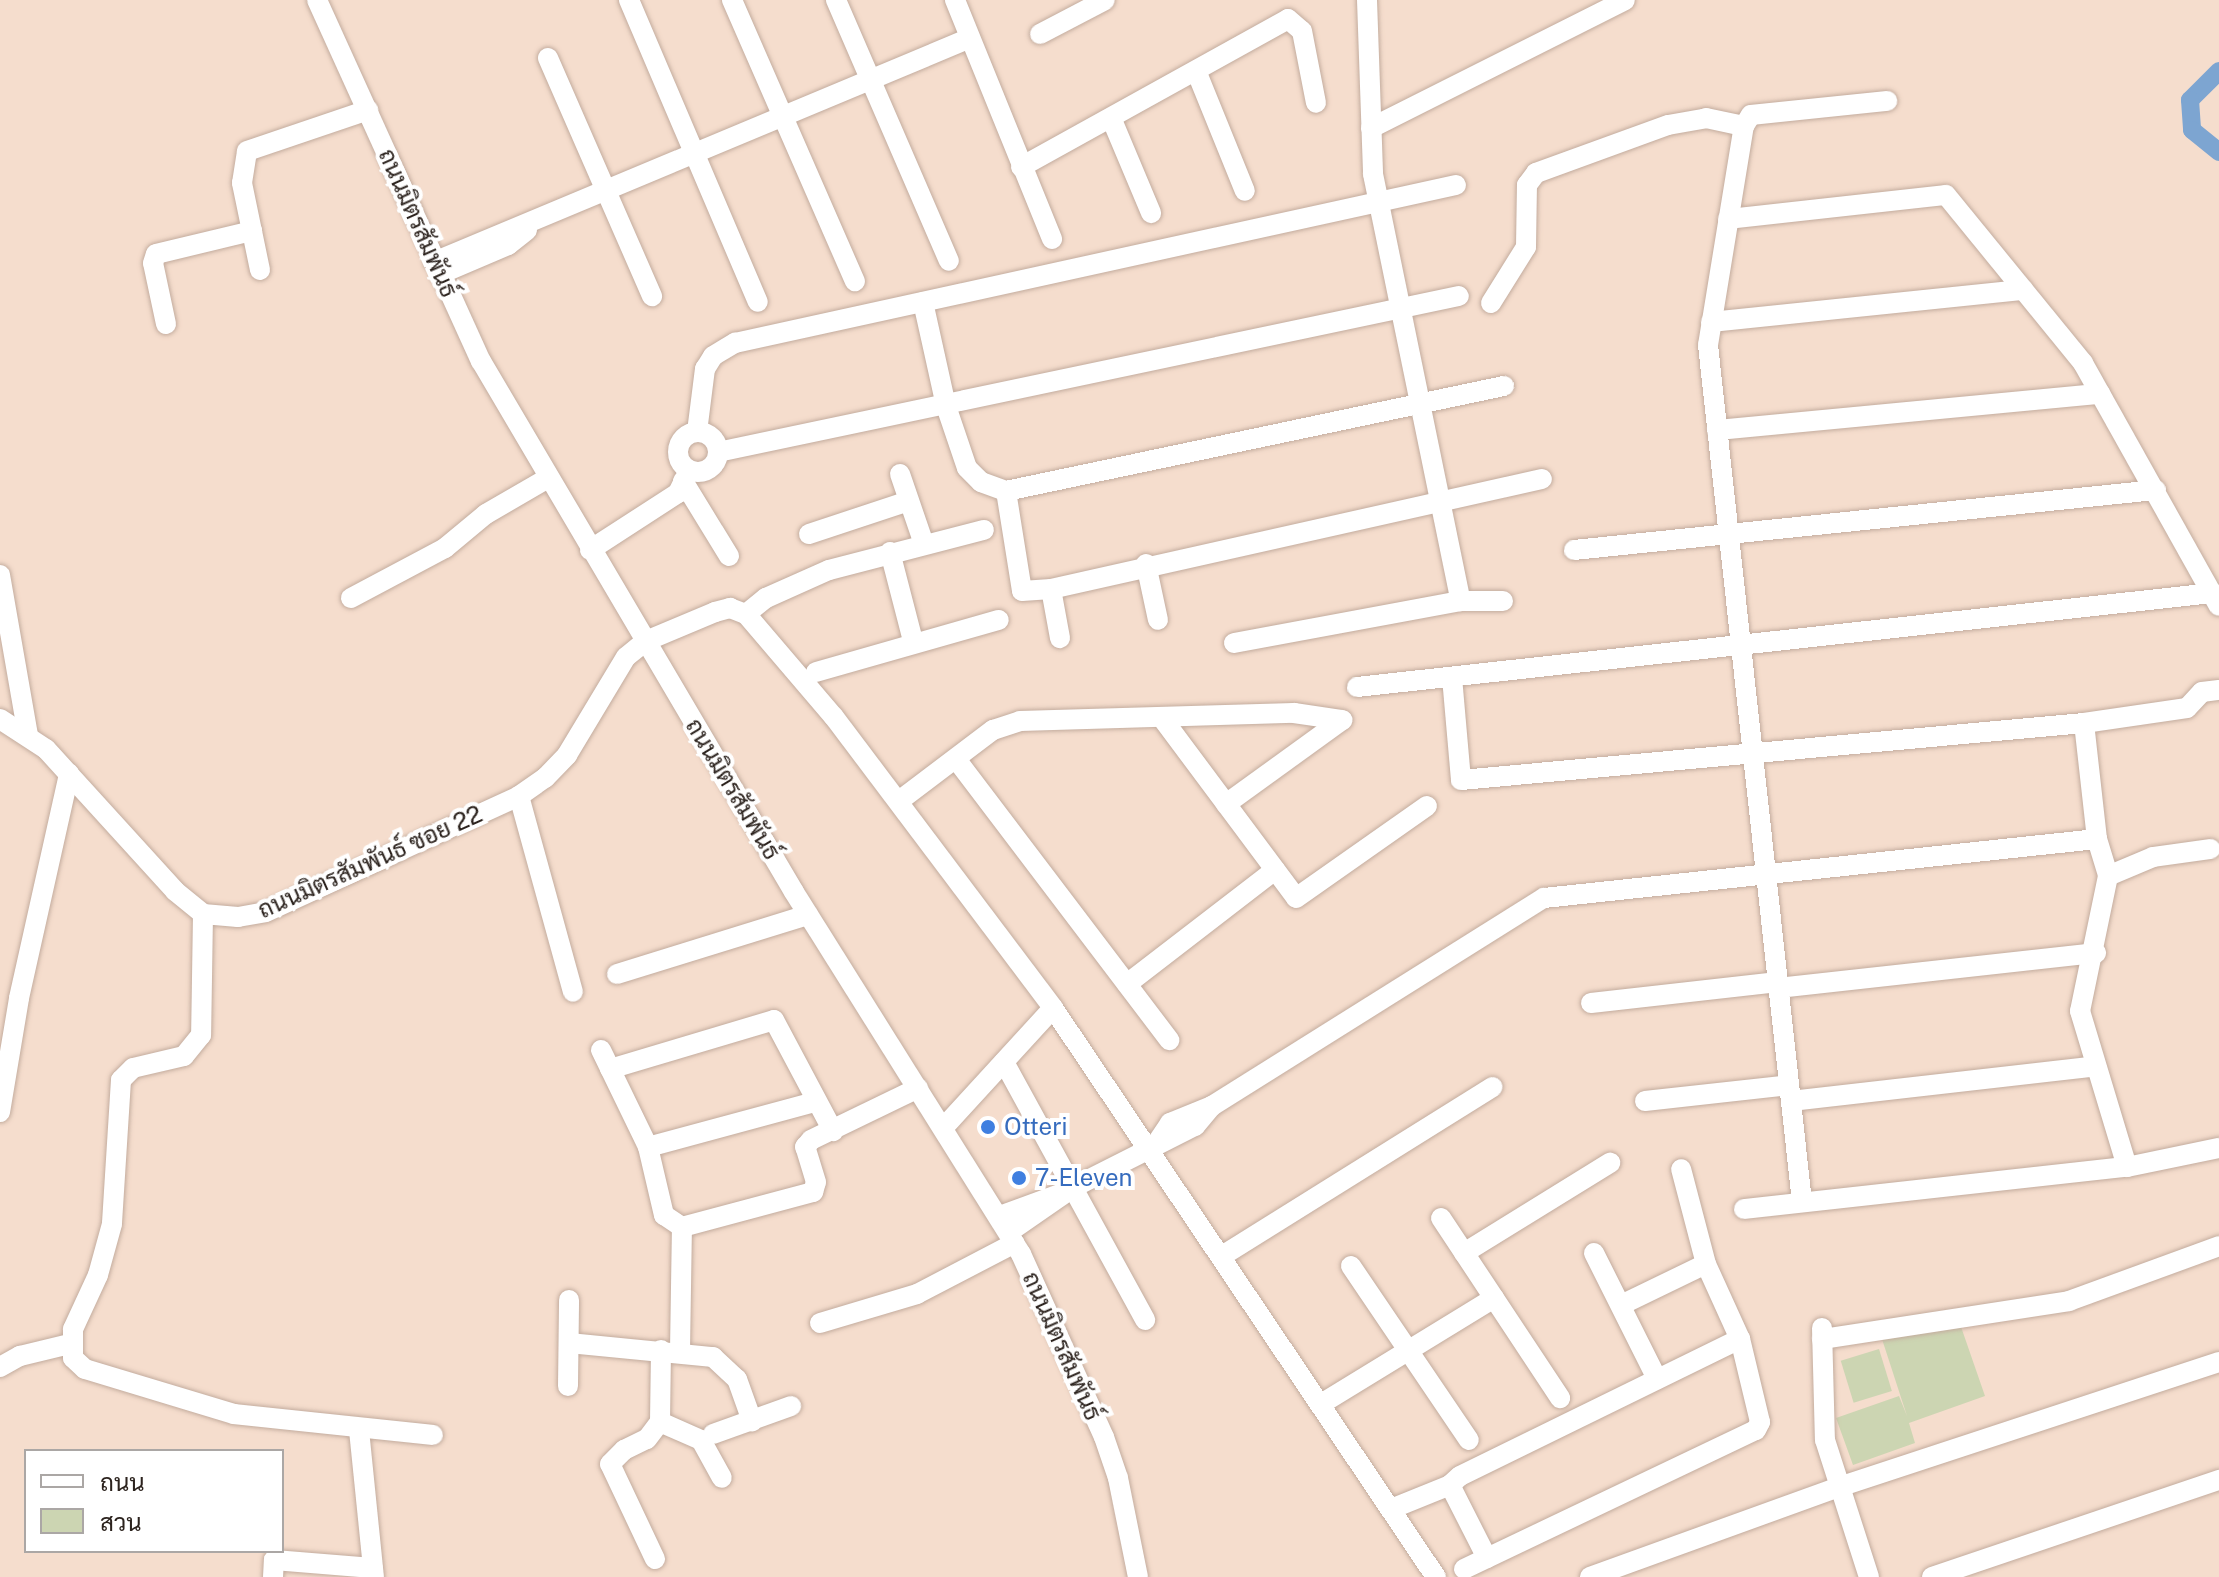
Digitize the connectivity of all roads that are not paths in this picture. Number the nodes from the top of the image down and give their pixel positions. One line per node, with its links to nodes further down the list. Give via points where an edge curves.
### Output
1 (317, 0): 16 (street, ถนนมิตรสัมพันธ์)
2 (629, 0): 21 (street)
3 (732, 0): 17 (street)
4 (836, 0): 13 (street)
5 (955, 0): 10 (street)
6 (1105, 0): 9 (street)
7 (1625, 0): 20 (street)
8 (1375, 3): 20 (street)
9 (1040, 34)
10 (968, 39): 13 (street); 22 (street)
11 (548, 58): 25 (street)
12 (1197, 73): 15 (street, via 1288,19 1302,31); 18 (street); 24 (street)
13 (869, 81): 17 (street); 31 (street)
14 (1887, 101): 19 (street, via 1751,115)
15 (1316, 103)
16 (368, 110): 29 (street, via 247,151 242,183); 32 (street, ถนนมิตรสัมพันธ์)
17 (783, 118): 21 (street); 34 (street)
18 (1112, 120): 22 (street); 27 (street)
19 (1744, 126): 28 (street); 40 (street, via 1706,118 1668,125 1536,173 1527,185 1526,247)
20 (1371, 128): 26 (street)
21 (697, 154): 25 (street); 38 (street)
22 (1021, 167): 30 (street)
23 (1456, 185): 26 (street)
24 (1245, 191)
25 (607, 193): 32 (street); 36 (street)
26 (1380, 203): 39 (street); 41 (street)
27 (1151, 213)
28 (1728, 219): 35 (street, via 1946,195); 42 (street)
29 (252, 231): 33 (street); 43 (street, via 156,254 153,263)
30 (1052, 239)
31 (949, 261)
32 (437, 268): 53 (street, ถนนมิตรสัมพันธ์, via 481,361)
33 (260, 270)
34 (855, 281)
35 (2023, 290): 42 (street); 45 (street, via 2083,363)
36 (652, 296)
37 (1459, 296): 41 (street)
38 (758, 302)
39 (923, 302): 47 (street); 49 (street, via 722,348 705,369)
40 (1491, 303)
41 (1401, 309): 46 (street); 47 (street)
42 (1711, 322): 48 (street)
43 (166, 324)
44 (1504, 386): 46 (street)
45 (2100, 394): 48 (street); 55 (street)
46 (1421, 405): 56 (street); 58 (street)
47 (946, 406): 50 (street); 56 (street, via 967,468 992,489)
48 (1717, 430): 61 (street)
49 (697, 432): 50 (street, via 710,435); 52 (street, via 685,436 678,448)
50 (718, 452): 52 (street, via 708,469)
51 (900, 474): 57 (street)
52 (686, 475): 62 (street); 66 (street)
53 (548, 478): 62 (street, ถนนมิตรสัมพันธ์); 70 (street, via 486,514 445,548)
54 (1542, 479): 58 (street)
55 (2156, 490): 61 (street); 71 (street)
56 (1006, 491): 69 (street, via 1022,591)
57 (909, 501): 60 (street); 63 (street)
58 (1440, 501): 67 (street); 72 (street)
59 (984, 530): 63 (street)
60 (809, 534)
61 (1729, 536): 64 (street); 80 (street)
62 (587, 544): 78 (street, ถนนมิตรสัมพันธ์)
63 (924, 544): 65 (street)
64 (1574, 550)
65 (890, 552): 74 (street, via 829,570 766,598); 79 (street)
66 (729, 556)
67 (1146, 564): 69 (street); 76 (street)
68 (0, 575): 89 (street)
69 (1051, 589): 77 (street)
70 (351, 598)
71 (2216, 599): 80 (street)
72 (1461, 601): 73 (street); 81 (street)
73 (1503, 601)
74 (746, 614): 78 (street, via 730,608 715,612); 94 (street)
75 (999, 620): 79 (street)
76 (1158, 620)
77 (1060, 638)
78 (646, 641): 93 (street, ถนนมิตรสัมพันธ์ ซอย 22, via 626,657 567,755); 103 (street, ถนนมิตรสัมพันธ์)
79 (913, 641): 82 (street)
80 (1740, 642): 83 (street); 90 (street)
81 (1234, 643)
82 (816, 672)
83 (1452, 677): 84 (street); 90 (street, via 1461,780)
84 (1357, 687)
85 (2219, 690): 88 (street, via 2202,692 2187,708)
86 (1162, 718): 91 (street, via 1020,721 993,730); 95 (street); 95 (street, via 1294,713 1342,720)
87 (0, 719): 89 (street)
88 (2084, 723): 90 (street); 97 (street)
89 (28, 735): 92 (street)
90 (1753, 755): 100 (street)
91 (956, 759): 94 (street); 106 (street)
92 (69, 774): 102 (street, via 175,891); 119 (street, via 19,998)
93 (519, 796): 102 (street, ถนนมิตรสัมพันธ์ ซอย 22, via 266,912 238,917); 108 (street)
94 (899, 801): 110 (street)
95 (1226, 804): 99 (street)
96 (1427, 806): 99 (street, via 1296,898)
97 (2097, 839): 100 (street); 101 (street)
98 (2210, 849): 101 (street, via 2153,857)
99 (1275, 870): 106 (street)
100 (1766, 872): 107 (street); 122 (street, via 1544,898 1212,1106 1195,1126)
101 (2108, 876): 104 (street)
102 (203, 914): 147 (street, via 201,1035 184,1056 133,1068 121,1080 110,1235)
103 (808, 915): 105 (street); 115 (street, ถนนมิตรสัมพันธ์)
104 (2096, 953): 107 (street); 113 (street, via 2080,1011)
105 (617, 974)
106 (1127, 984): 111 (street)
107 (1778, 985): 109 (street); 116 (street)
108 (573, 992)
109 (1591, 1003)
110 (1053, 1008): 112 (street); 122 (street)
111 (1169, 1040)
112 (1004, 1062): 120 (street); 128 (street)
113 (2096, 1066): 116 (street); 126 (street)
114 (1492, 1087): 137 (street)
115 (918, 1088): 120 (street, ถนนมิตรสัมพันธ์); 121 (street)
116 (1790, 1093): 117 (street); 129 (street)
117 (1645, 1101)
118 (815, 1102): 121 (street); 123 (street); 123 (street, via 774,1020 605,1059)
119 (0, 1112)
120 (945, 1126): 133 (street, ถนนมิตรสัมพันธ์)
121 (833, 1131): 132 (street, via 805,1147 816,1182 813,1192)
122 (1154, 1143): 128 (street); 137 (street)
123 (648, 1147): 132 (street, via 664,1215)
124 (2219, 1148): 126 (street)
125 (1610, 1163): 135 (street)
126 (2127, 1167): 129 (street)
127 (1681, 1169): 138 (street)
128 (1068, 1190): 133 (street); 143 (street)
129 (1802, 1202): 130 (street)
130 (1744, 1209)
131 (1441, 1218): 135 (street)
132 (682, 1227): 148 (street)
133 (1008, 1231): 144 (street, via 917,1294); 173 (street, ถนนมิตรสัมพันธ์, via 1104,1437)
134 (2219, 1246): 166 (street, via 2069,1301 1822,1333 1825,1440)
135 (1464, 1253): 140 (street)
136 (1594, 1253): 142 (street)
137 (1222, 1256): 156 (street)
138 (1706, 1264): 142 (street); 145 (street)
139 (1351, 1266): 149 (street)
140 (1494, 1298): 149 (street); 154 (street)
141 (569, 1300): 146 (street)
142 (1621, 1305): 152 (street)
143 (1145, 1320)
144 (820, 1323)
145 (1740, 1339): 152 (street); 168 (street, via 1759,1410 1756,1430)
146 (569, 1343): 148 (street); 153 (street)
147 (70, 1344): 151 (street, via 20,1356); 159 (street, via 73,1358 85,1369 177,1399 234,1414)
148 (671, 1351): 157 (street, via 713,1357 728,1367); 158 (street)
149 (1409, 1353): 156 (street); 162 (street)
150 (2219, 1362): 166 (street)
151 (0, 1367)
152 (1657, 1379): 165 (street)
153 (568, 1386)
154 (1560, 1398)
155 (791, 1406): 157 (street)
156 (1324, 1408): 167 (street)
157 (752, 1421): 160 (street)
158 (660, 1422): 163 (street, via 701,1440); 169 (street, via 647,1439 610,1464)
159 (359, 1430): 161 (street); 171 (street)
160 (713, 1434)
161 (433, 1435)
162 (1469, 1440)
163 (722, 1478)
164 (2219, 1480): 177 (street)
165 (1450, 1485): 167 (street); 168 (street)
166 (1839, 1487): 175 (street); 176 (street)
167 (1394, 1513): 174 (street)
168 (1487, 1558): 170 (street)
169 (655, 1559)
170 (1464, 1569)
171 (373, 1572): 172 (street, via 274,1560)
172 (273, 1577)
173 (1138, 1577)
174 (1436, 1577)
175 (1590, 1577)
176 (1869, 1577)
177 (1932, 1577)

